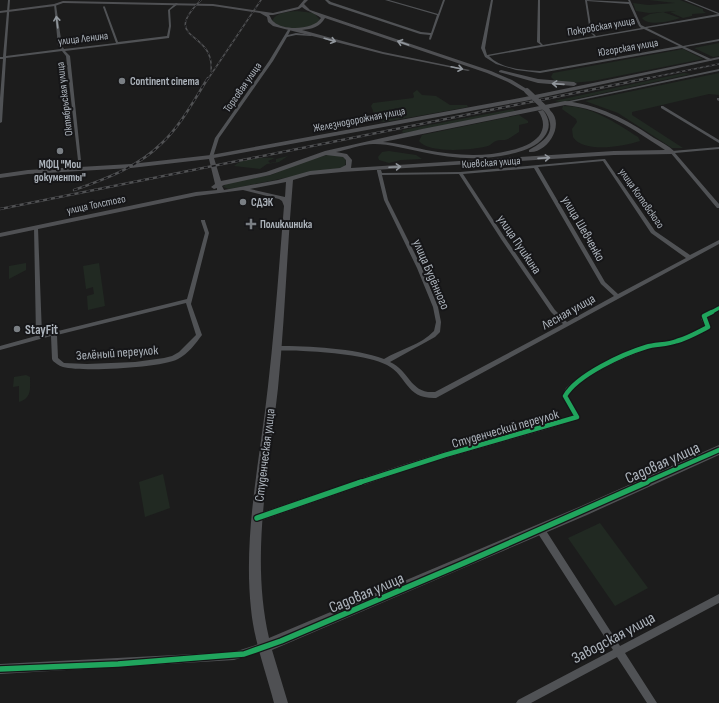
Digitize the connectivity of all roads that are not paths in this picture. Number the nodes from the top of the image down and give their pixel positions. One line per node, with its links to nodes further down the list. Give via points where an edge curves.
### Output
1 (9, 0): 17 (street)
2 (306, 0): 15 (street)
3 (326, 0): 28 (street, via 421,33)
4 (386, 0): 23 (street)
5 (444, 0): 23 (street)
6 (492, 0): 40 (street, via 483,48)
7 (539, 0): 35 (street, via 539,42)
8 (587, 0): 11 (street); 31 (street, via 591,32)
9 (685, 0): 24 (street)
10 (64, 1): 12 (street); 14 (street)
11 (629, 1): 26 (street, via 639,25)
12 (71, 2): 13 (street); 14 (street)
13 (177, 4): 20 (street, via 225,6); 34 (street, улица Ленина, via 169,10 168,38)
14 (56, 5): 17 (street); 38 (street, Октябрьская улица, one-way to 14, via 60,46)
15 (303, 5): 18 (street); 22 (street)
16 (104, 7): 34 (street)
17 (8, 11): 19 (street); 41 (street)
18 (286, 11): 21 (street); 22 (street)
19 (0, 12)
20 (260, 12): 21 (street); 25 (street)
21 (281, 12): 25 (street)
22 (316, 13): 27 (street, via 323,18 320,24); 37 (street, one-way to 22)
23 (439, 15): 28 (street)
24 (719, 15): 26 (street, Покровская улица)
25 (270, 19): 27 (street, via 274,26)
26 (644, 28): 31 (street, Покровская улица); 36 (street)
27 (291, 29): 29 (street); 30 (street, Торговая улица)
28 (431, 34): 32 (street)
29 (311, 35): 30 (street); 42 (street, one-way to 42)
30 (286, 36): 61 (street, Торговая улица, via 218,138)
31 (595, 36): 35 (street, Покровская улица)
32 (430, 39)
33 (719, 40): 36 (street, Югорская улица)
34 (117, 42): 38 (street, улица Ленина)
35 (542, 46): 40 (street, Покровская улица)
36 (682, 46): 40 (street, Югорская улица, via 540,72 506,66); 45 (street)
37 (420, 48): 39 (street); 42 (street, via 422,52 418,55)
38 (63, 49): 41 (street, улица Ленина); 66 (street, Октябрьская улица, via 68,56)
39 (439, 55): 47 (street, one-way to 39, via 538,82 481,64); 48 (street, via 500,76)
40 (487, 56)
41 (5, 57): 43 (street, улица Ленина); 52 (street)
42 (403, 57): 48 (street, one-way to 48, via 486,74)
43 (0, 58)
44 (719, 58): 45 (street, Железнодорожная улица)
45 (710, 60): 47 (street, Железнодорожная улица)
46 (719, 70): 49 (street)
47 (597, 83): 61 (street, Железнодорожная улица, via 530,98)
48 (524, 92): 51 (street)
49 (559, 104): 53 (street); 58 (street, via 581,105 607,112)
50 (662, 108): 55 (street)
51 (544, 111): 54 (street, via 552,116 554,126); 60 (street, via 547,120 546,130 537,141 526,147 507,153 482,156)
52 (0, 122)
53 (422, 131): 56 (street); 60 (street, via 415,135 412,141 416,147)
54 (547, 141): 62 (street, via 551,150); 64 (street, via 524,154)
55 (719, 142)
56 (364, 144): 59 (street); 60 (street, via 388,144)
57 (719, 148): 58 (street)
58 (672, 152): 62 (street); 79 (street)
59 (325, 153): 67 (street, via 347,156 350,164); 72 (street, via 268,174)
60 (433, 153)
61 (211, 156): 66 (street, Железнодорожная улица, via 142,165); 69 (street)
62 (568, 156): 64 (street, one-way to 62)
63 (604, 160): 65 (street, Киевская улица); 84 (street, улица Котовского, via 653,232)
64 (493, 161): 68 (street, one-way to 64)
65 (536, 167): 70 (street, Киевская улица); 85 (street, улица Шевченко, via 603,283)
66 (81, 169): 71 (street, Железнодорожная улица)
67 (342, 170): 68 (street); 73 (street, via 310,173)
68 (379, 171): 70 (street, Киевская улица); 93 (street, улица Будённого, via 386,200 434,300 439,321 436,333 431,337 399,352)
69 (216, 172): 72 (street, via 222,178); 74 (street)
70 (460, 173): 88 (street, улица Пушкина, via 548,304)
71 (0, 176)
72 (236, 179): 74 (street)
73 (290, 179): 75 (street); 78 (street, Студенческая улица)
74 (219, 184): 76 (street); 77 (street)
75 (241, 189): 76 (street); 78 (street, via 278,196 285,200)
76 (221, 192): 77 (street)
77 (196, 194): 81 (street, улица Толстого)
78 (287, 205): 92 (street, Студенческая улица)
79 (719, 207)
80 (203, 221): 86 (street, via 207,233)
81 (36, 228): 82 (street, улица Толстого); 90 (street)
82 (0, 235)
83 (719, 242): 84 (street, Лесная улица)
84 (690, 257): 85 (street, Лесная улица)
85 (617, 296): 88 (street, Лесная улица)
86 (189, 300): 89 (street); 89 (street, Зелёный переулок, via 189,308 199,335 175,358 131,364 63,366 55,359)
87 (719, 308): 95 (street, Студенческий переулок, via 704,316 708,327 672,343 648,347 619,359 569,388 565,396 577,417 390,472)
88 (566, 324): 93 (street, Лесная улица, via 432,396 414,390 396,369)
89 (54, 333): 90 (street)
90 (39, 337): 91 (street)
91 (0, 348)
92 (276, 348): 93 (street, via 300,348); 95 (street, Студенческая улица)
93 (385, 362)
94 (719, 450): 96 (street, Садовая улица)
95 (257, 518): 98 (street, Студенческая улица, via 256,598)
96 (540, 529): 98 (street, Садовая улица); 99 (street)
97 (719, 598): 99 (street, Заводская улица)
98 (266, 646): 100 (street, Садовая улица, via 234,656); 101 (street, Студенческая улица)
99 (619, 650): 102 (street, Заводская улица); 103 (street)
100 (0, 669)
101 (281, 703)
102 (521, 703)
103 (652, 703)

